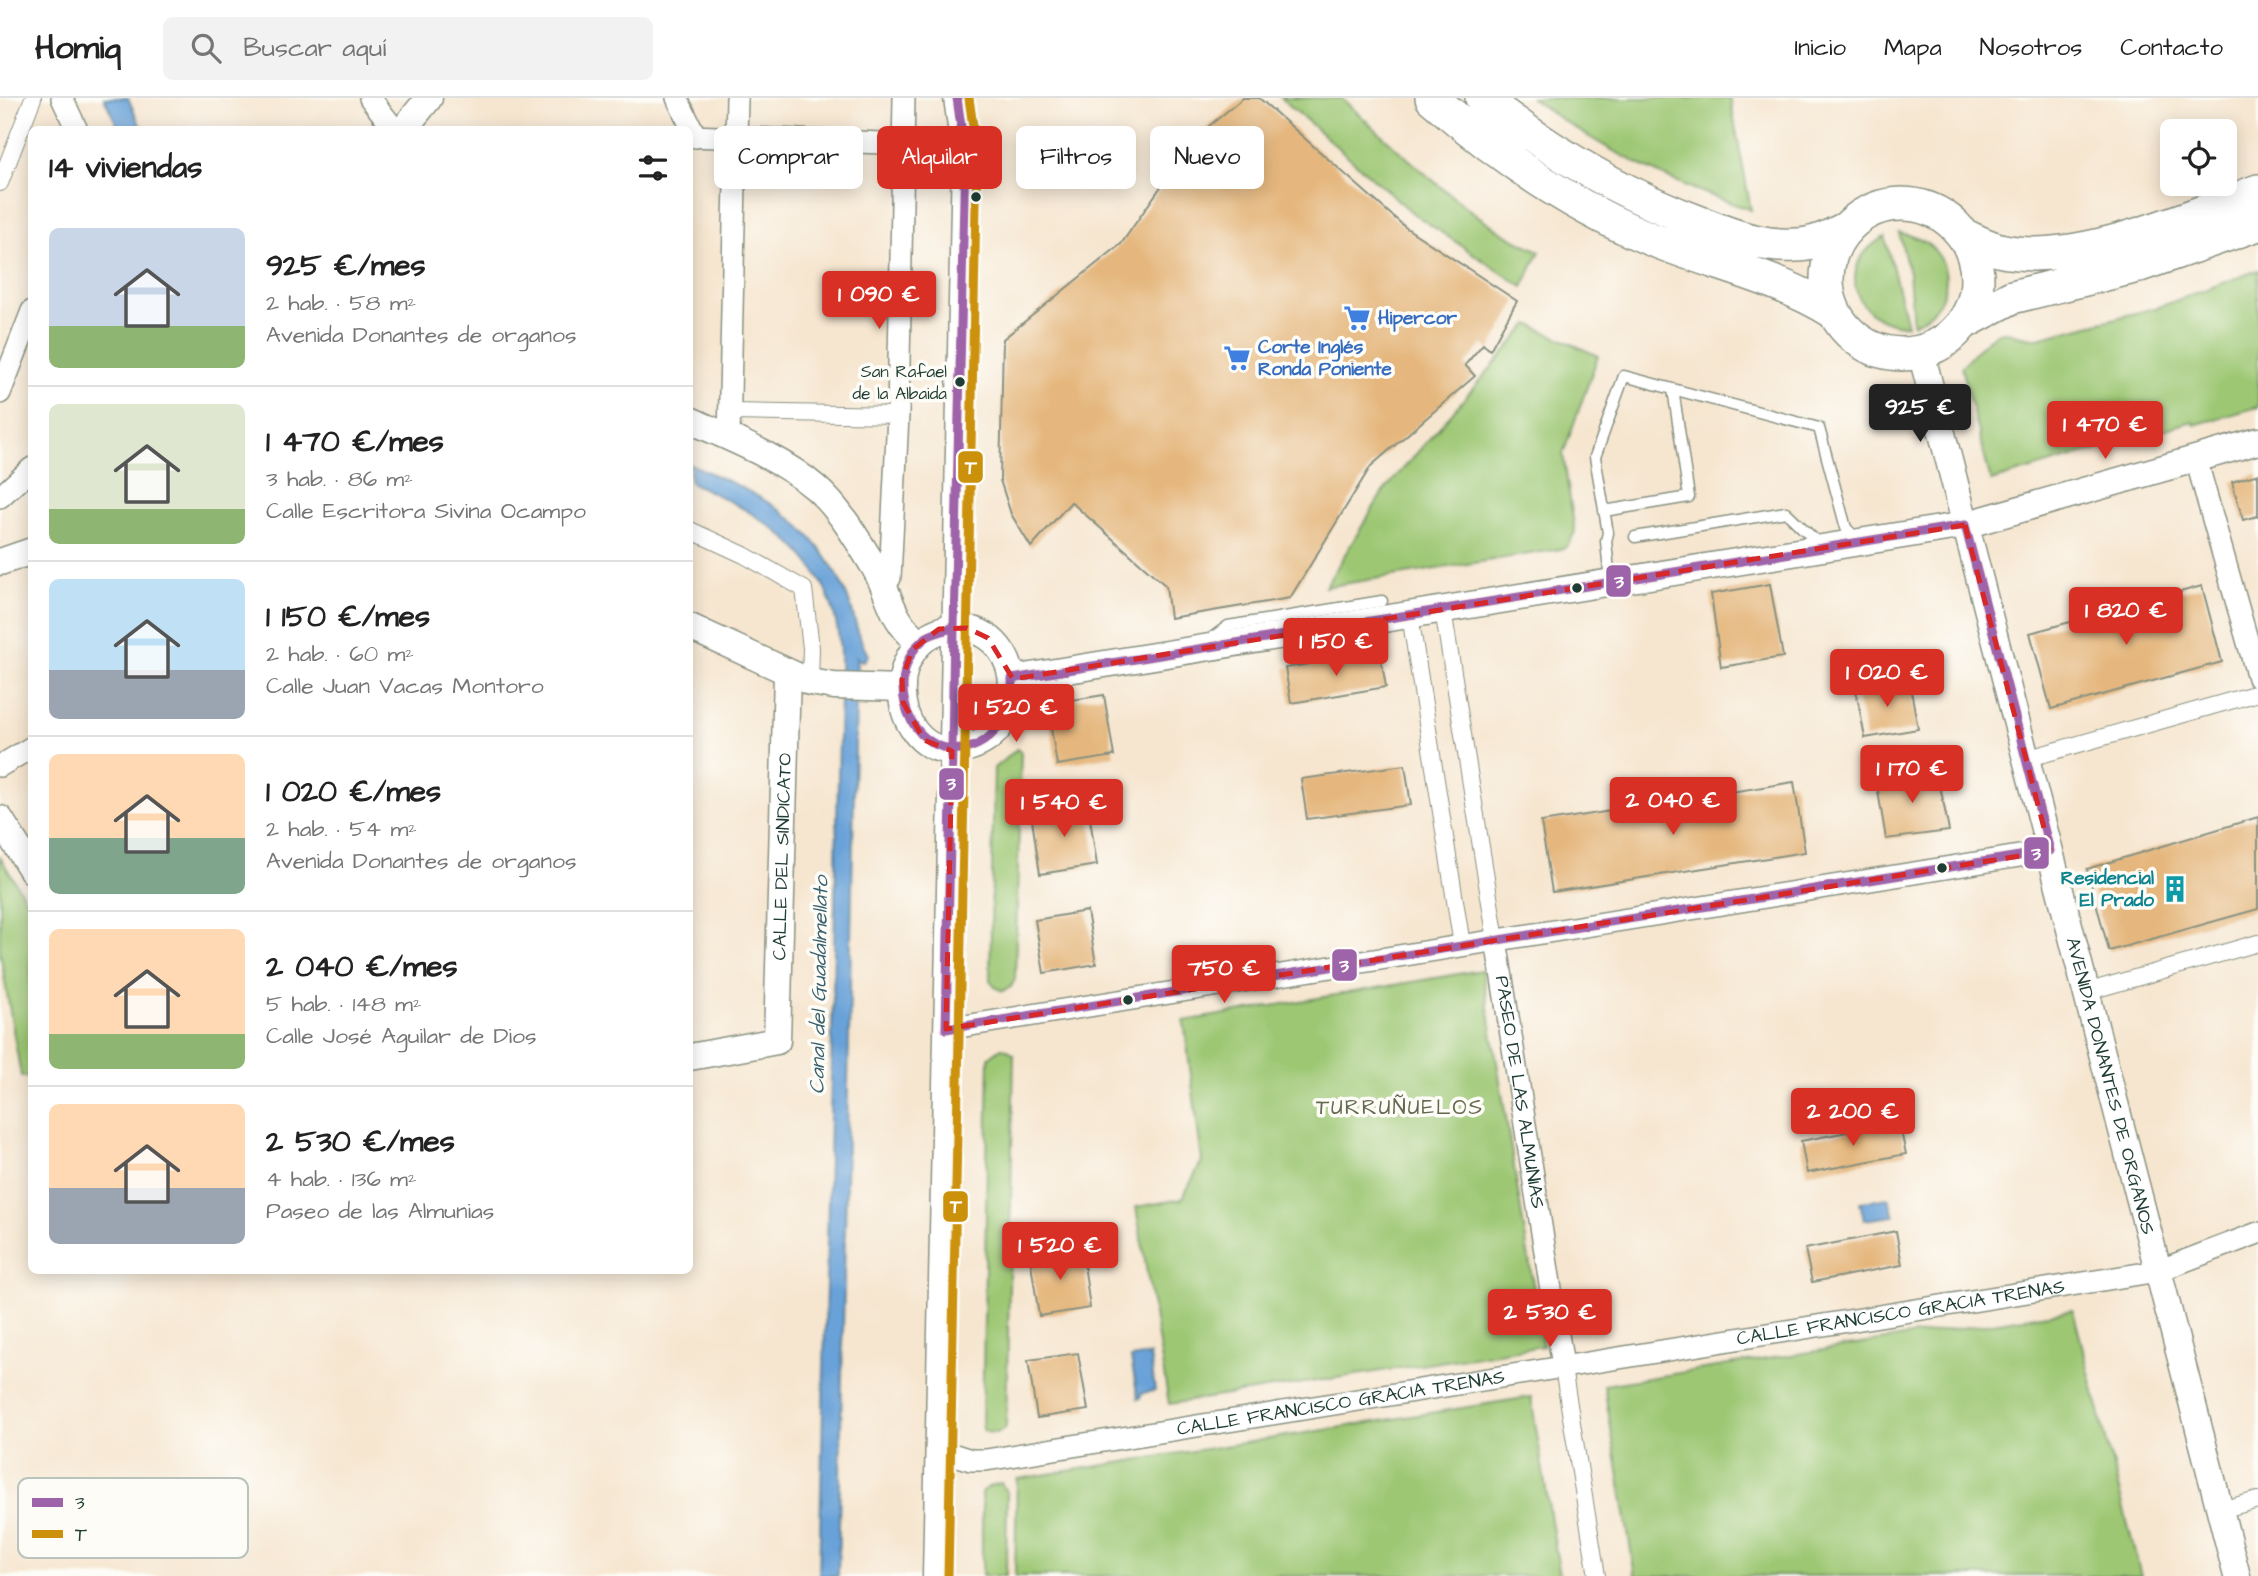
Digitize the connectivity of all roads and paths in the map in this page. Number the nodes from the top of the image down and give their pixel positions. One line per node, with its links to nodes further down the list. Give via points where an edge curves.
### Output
1 (33, 98): 22 (street)
2 (62, 98): 12 (street)
3 (370, 98): 13 (street)
4 (429, 98): 14 (street)
5 (677, 98): 15 (street)
6 (737, 98): 16 (street)
7 (904, 98): 17 (street)
8 (957, 98): 18 (street)
9 (972, 98): 19 (street)
10 (1432, 98): 30 (highway, via 1518,166 1614,222 1685,253 1784,286)
11 (1482, 98): 28 (highway, via 1537,139 1621,190 1726,233 1772,245 1797,245 1818,242)
12 (75, 126)
13 (392, 126)
14 (406, 126)
15 (688, 126)
16 (736, 126)
17 (904, 126)
18 (962, 126)
19 (970, 126)
20 (693, 137): 21 (street)
21 (714, 138)
22 (0, 183)
23 (735, 189): 38 (street)
24 (903, 189): 36 (street)
25 (964, 189): 54 (street)
26 (2258, 191): 29 (highway, via 2171,223 2062,252 2006,252)
27 (2258, 224): 32 (highway, via 2134,267 2012,297)
28 (1845, 229): 29 (highway, via 1873,210 1906,203 1928,208); 30 (highway, via 1835,243 1826,278)
29 (1963, 235): 32 (highway, via 1974,256 1977,279)
30 (1834, 312): 33 (highway, via 1849,333 1870,348 1895,354)
31 (28, 321): 35 (street)
32 (1963, 323): 33 (highway, via 1944,341)
33 (1921, 352): 44 (street, AVENIDA DONANTES DE ORGANOS)
34 (1673, 389): 43 (lane, via 1624,376 1595,457); 43 (lane, via 1689,497); 47 (lane, via 1819,428 1846,528)
35 (0, 393)
36 (898, 415): 38 (street); 49 (street, via 890,578)
37 (693, 421): 38 (street)
38 (729, 425): 49 (street, via 817,489 835,508)
39 (2258, 442): 40 (street)
40 (2196, 459): 44 (street); 58 (street)
41 (28, 472): 42 (street)
42 (0, 497)
43 (1604, 511): 50 (lane)
44 (1965, 525): 47 (street); 65 (street, AVENIDA DONANTES DE ORGANOS)
45 (693, 531): 60 (street, via 804,589)
46 (1635, 537): 48 (lane, via 1786,512)
47 (1862, 542): 48 (street)
48 (1824, 548): 50 (street)
49 (881, 582): 56 (street, via 900,625)
50 (1611, 583): 52 (street)
51 (1382, 601): 57 (lane, via 1228,626)
52 (1443, 610): 53 (street); 70 (street, PASEO DE LAS ALMUNIAS)
53 (1410, 615): 57 (street); 72 (street)
54 (955, 627): 56 (street, via 939,629); 59 (street, via 978,632 992,642 1007,661); 64 (street)
55 (693, 628): 60 (street)
56 (918, 642): 61 (street, via 905,666)
57 (1198, 648): 59 (street)
58 (2258, 678)
59 (1012, 679): 64 (street, via 1010,706 997,730 975,746)
60 (810, 681): 61 (street); 75 (street, CALLE DEL SINDICATO, via 778,1041)
61 (902, 688): 64 (street, via 905,709 918,733 931,744)
62 (2258, 693): 65 (street)
63 (28, 749): 66 (street)
64 (952, 750): 74 (street)
65 (2026, 759): 68 (street, AVENIDA DONANTES DE ORGANOS)
66 (0, 766)
67 (0, 819): 69 (street)
68 (2050, 851): 70 (street); 73 (street, AVENIDA DONANTES DE ORGANOS)
69 (28, 864)
70 (1496, 940): 72 (street); 78 (street, PASEO DE LAS ALMUNIAS)
71 (2258, 943): 73 (street)
72 (1462, 946): 74 (street)
73 (2086, 992): 77 (street, AVENIDA DONANTES DE ORGANOS)
74 (946, 1029): 79 (street)
75 (693, 1056)
76 (2258, 1233): 77 (street, CALLE FRANCISCO GRACIA TRENAS)
77 (2158, 1271): 78 (street, CALLE FRANCISCO GRACIA TRENAS); 81 (street, AVENIDA DONANTES DE ORGANOS)
78 (1563, 1367): 79 (street, CALLE FRANCISCO GRACIA TRENAS, via 986,1460); 84 (street, PASEO DE LAS ALMUNIAS)
79 (939, 1450): 83 (street)
80 (2258, 1500): 81 (street)
81 (2220, 1510): 82 (street, AVENIDA DONANTES DE ORGANOS)
82 (2233, 1575)
83 (936, 1576)
84 (1597, 1576)

